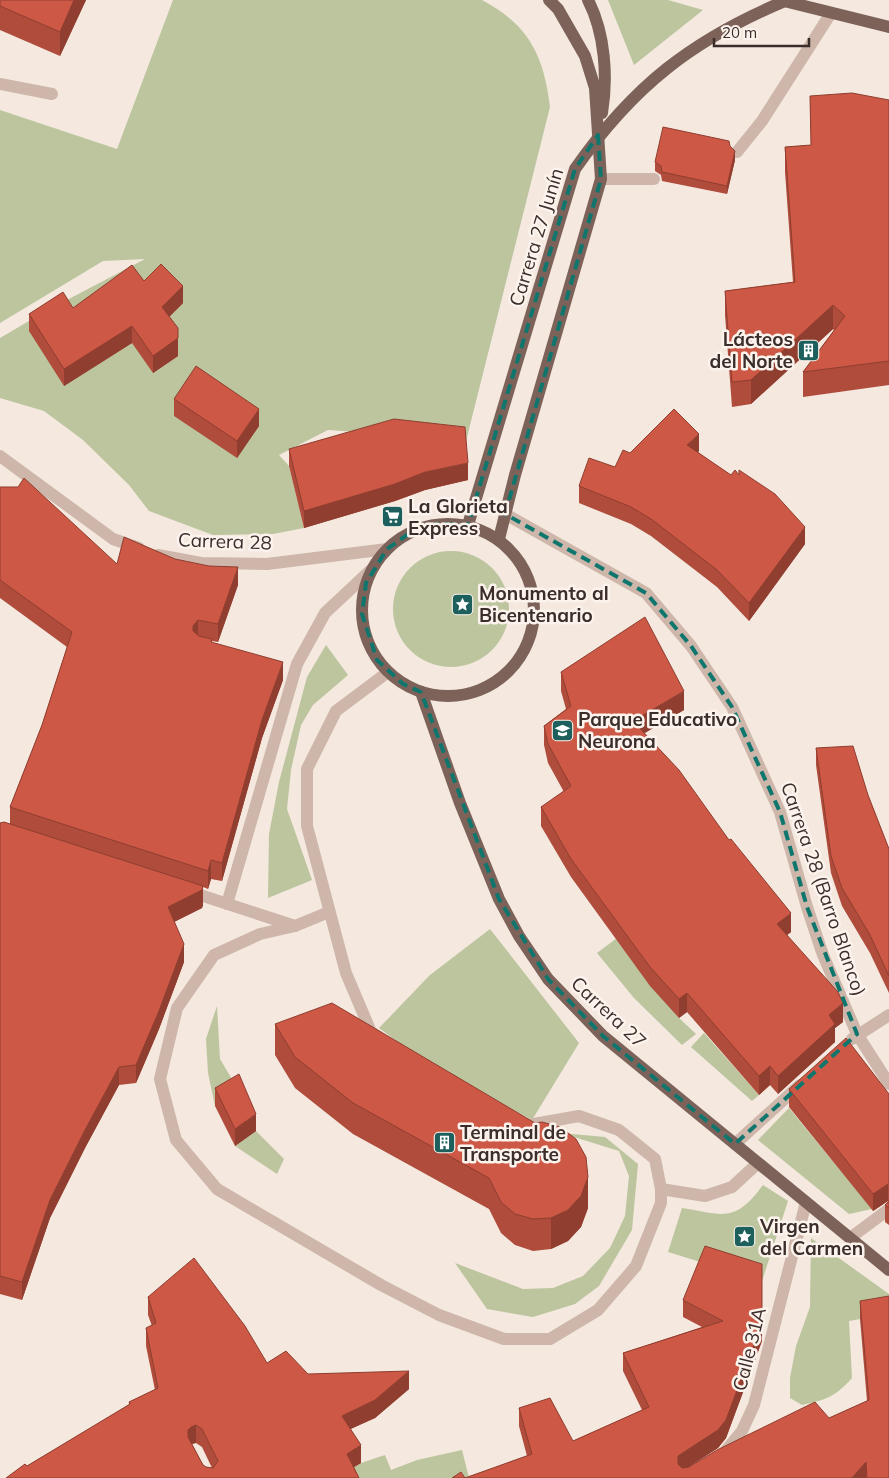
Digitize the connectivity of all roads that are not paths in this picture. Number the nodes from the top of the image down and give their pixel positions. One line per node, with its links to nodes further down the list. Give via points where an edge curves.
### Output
1 (550, 0): 8 (main road, via 585,56 595,88)
2 (588, 0): 8 (main road, via 602,46 606,91)
3 (783, 1): 4 (main road); 8 (main road, Carrera 27 Junín, via 742,19 694,47 629,100)
4 (831, 13): 5 (main road); 9 (street, via 762,121)
5 (889, 27)
6 (0, 84): 7 (street)
7 (52, 94)
8 (598, 135): 10 (main road); 14 (main road, Carrera 27 Junín, via 575,168)
9 (737, 152)
10 (601, 179): 11 (street); 13 (main road)
11 (654, 179)
12 (0, 456): 16 (street, Carrera 28, via 114,539 161,556 201,563 267,564)
13 (506, 514): 15 (main road); 27 (street, Carrera 28 (Barro Blanco), via 646,593 696,653 732,707 780,812 823,955)
14 (468, 525): 15 (main road); 16 (main road, via 438,524 411,532)
15 (499, 539): 21 (main road, via 526,571 533,592 535,615 521,657 506,675 465,695)
16 (387, 549): 17 (main road)
17 (373, 568): 19 (street, via 325,612); 20 (main road, via 362,598 362,614 369,646)
18 (281, 663): 19 (street)
19 (297, 664): 23 (street)
20 (388, 672): 21 (main road); 24 (street, via 336,711 307,769 307,826)
21 (421, 692): 33 (main road, Carrera 27, via 460,803 499,899 548,979 603,1036)
22 (180, 889): 23 (street)
23 (227, 904): 25 (street)
24 (329, 912): 25 (street); 28 (street, via 346,973 371,1032)
25 (295, 926): 35 (street, via 260,934 214,956 177,1008 160,1079 176,1140 217,1189 381,1285 439,1315 504,1339 550,1339 598,1310 636,1266 661,1203)
26 (889, 1015): 27 (street)
27 (857, 1034): 29 (street); 31 (street, Carrera 28 (Barro Blanco))
28 (386, 1043)
29 (842, 1047)
30 (806, 1080): 33 (street)
31 (889, 1084)
32 (518, 1121): 35 (street, via 526,1125 579,1116 619,1130 655,1159)
33 (735, 1144): 34 (main road, Carrera 27)
34 (758, 1163): 35 (street, via 732,1187 705,1196); 36 (main road, Carrera 27)
35 (661, 1189)
36 (806, 1202): 38 (main road, Carrera 27); 40 (street, Calle 31A, via 754,1405 742,1431)
37 (889, 1209): 38 (street)
38 (850, 1238): 39 (main road, Carrera 27)
39 (889, 1270)
40 (716, 1459)

